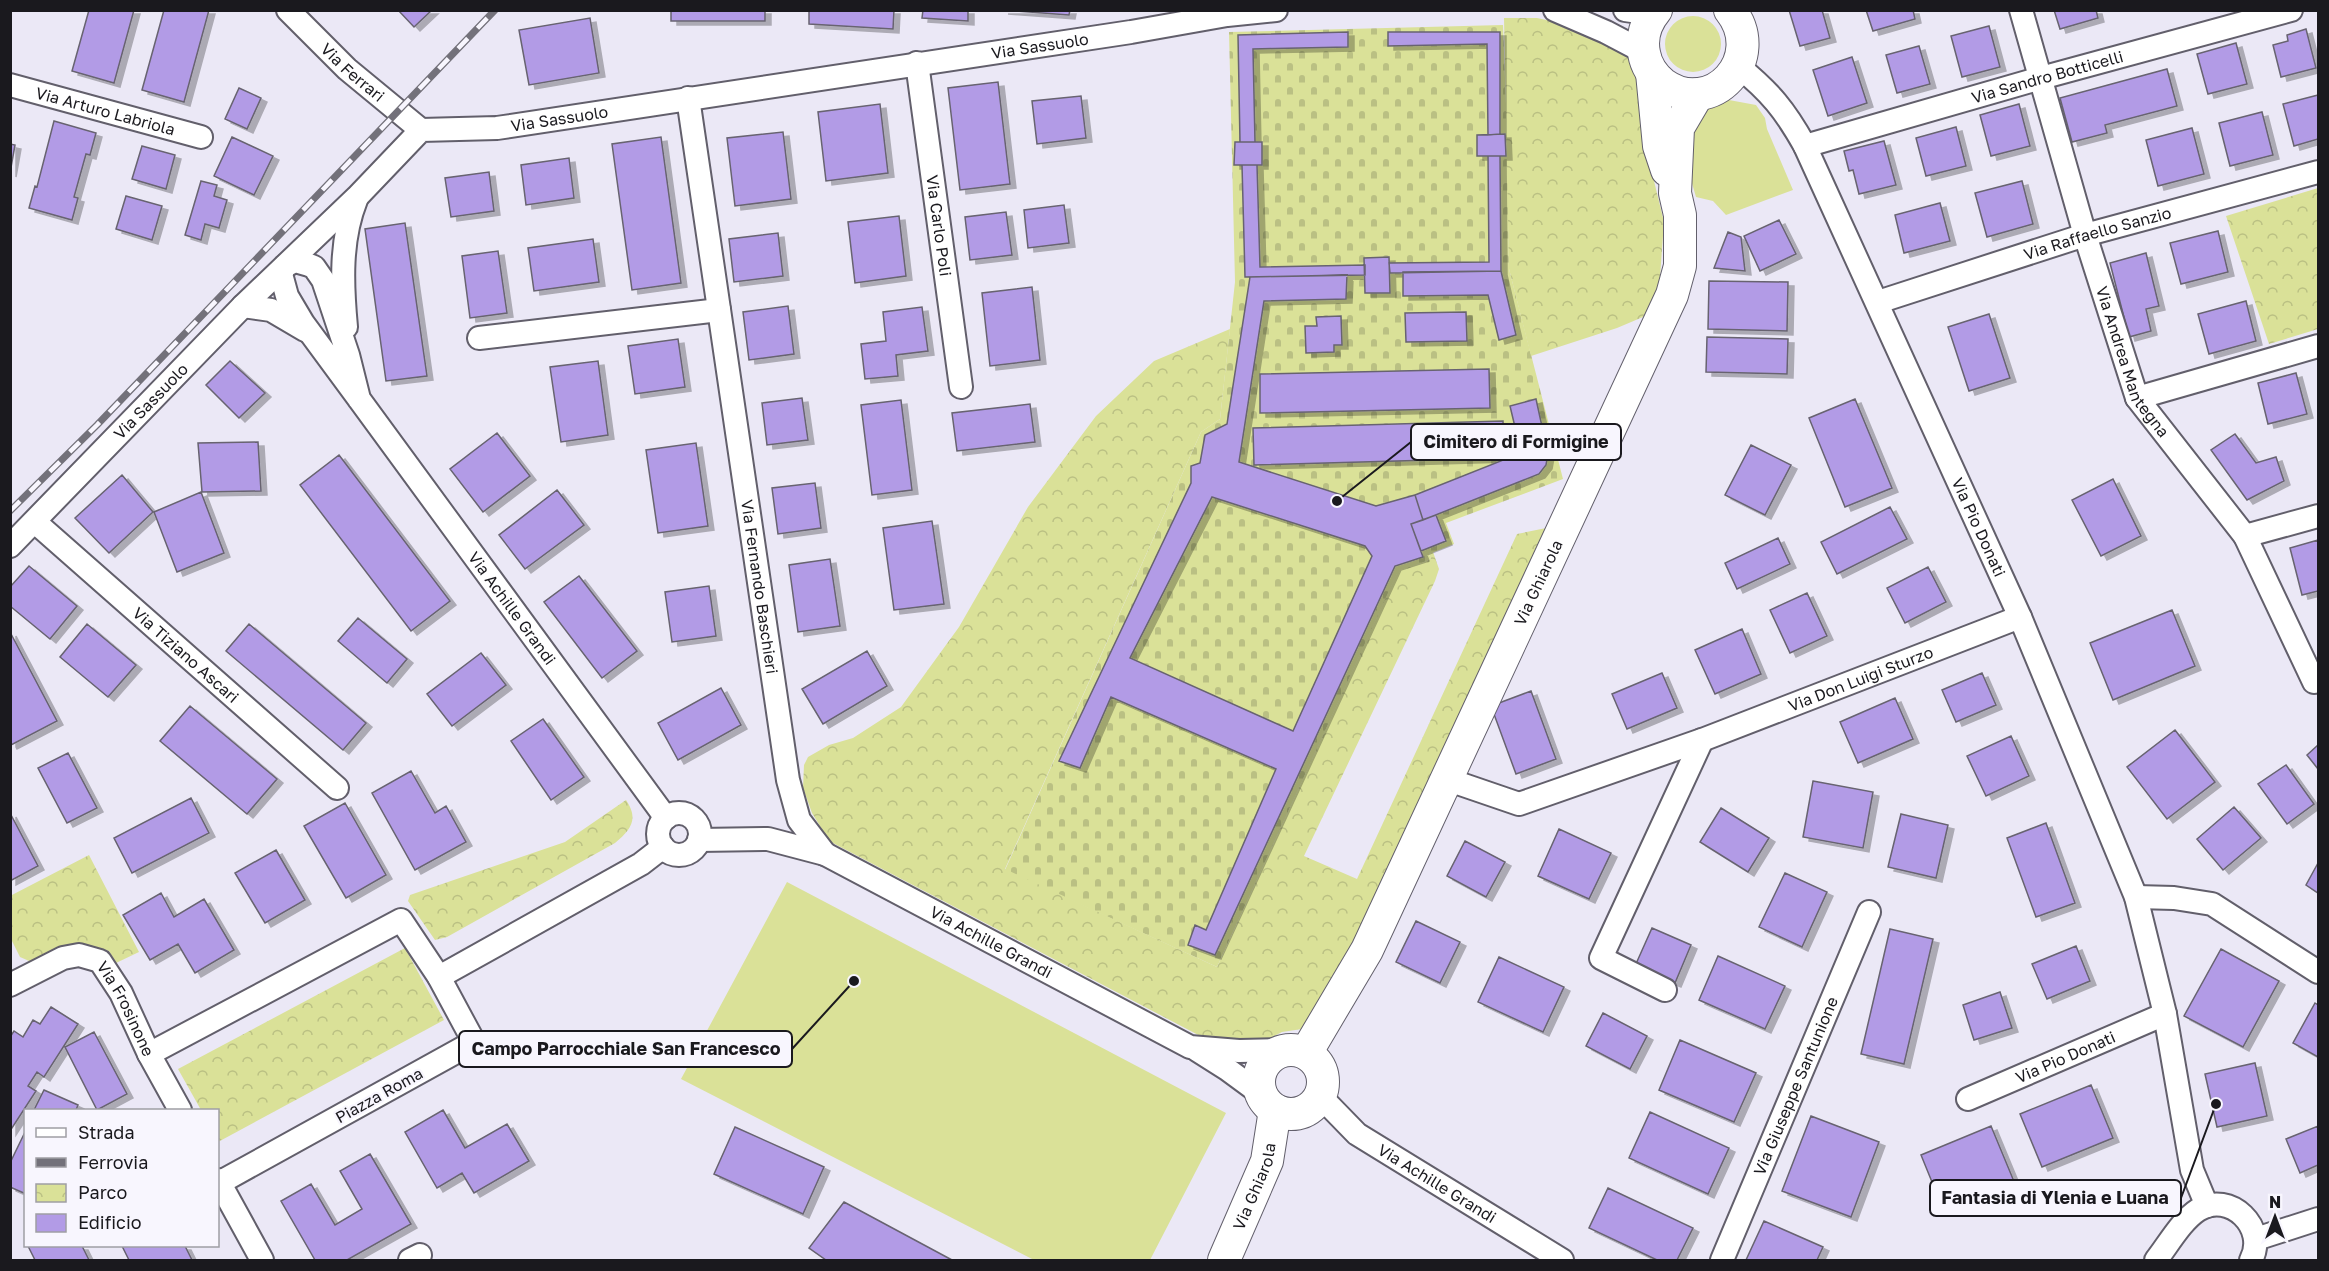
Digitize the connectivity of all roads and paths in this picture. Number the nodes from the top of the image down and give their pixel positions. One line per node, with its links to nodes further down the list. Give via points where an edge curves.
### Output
1 (288, 10): 16 (street, Via Ferrari, via 347,69)
2 (1276, 10): 8 (street, Via Sassuolo)
3 (1555, 10): 9 (street, via 1606,32)
4 (1730, 10): 11 (street, via 1743,36)
5 (2021, 10): 12 (street, Via Andrea Mantegna)
6 (2291, 10): 12 (street, Via Sandro Botticelli)
7 (1645, 12): 9 (street, via 1643,38)
8 (1179, 17): 10 (street, Via Sassuolo)
9 (1648, 62): 14 (street, via 1669,88); 20 (street, via 1659,146)
10 (917, 63): 15 (street, Via Sassuolo); 31 (street, Via Carlo Poli)
11 (1738, 66): 14 (street, via 1724,84); 18 (street, Via Pio Donati, via 1767,90 1792,121)
12 (2041, 78): 18 (street, Via Sandro Botticelli); 22 (street, Via Andrea Mantegna)
13 (10, 86): 17 (street, Via Arturo Labriola)
14 (1698, 94): 20 (street, Via Ghiarola, via 1678,128)
15 (688, 98): 16 (street, Via Sassuolo, via 496,128); 26 (street, Via Fernando Baschieri)
16 (421, 130): 21 (street, Via Sassuolo)
17 (201, 137)
18 (1805, 146): 24 (street, Via Pio Donati)
19 (2319, 172): 22 (street, Via Raffaello Sanzio)
20 (1674, 193): 41 (street, Via Ghiarola, via 1682,236 1672,296)
21 (357, 197): 23 (street, Via Sassuolo); 30 (street, Via Achille Grandi, via 344,249)
22 (2085, 235): 24 (street, Via Raffaello Sanzio); 32 (street, Via Andrea Mantegna)
23 (285, 266): 25 (street, Via Sassuolo); 27 (street, Via Achille Grandi, via 281,274 287,296); 30 (street, Via Achille Grandi, via 302,262 320,273)
24 (1878, 302): 38 (street, Via Pio Donati)
25 (243, 306): 27 (street, Via Achille Grandi, via 271,310); 35 (street, Via Sassuolo)
26 (719, 310): 28 (street); 46 (street, Via Fernando Baschieri, via 788,780 800,820)
27 (316, 338): 33 (street, Via Achille Grandi)
28 (479, 338)
29 (2319, 346): 32 (street)
30 (348, 355): 33 (street, Via Achille Grandi)
31 (961, 387)
32 (2138, 398): 36 (street, Via Andrea Mantegna)
33 (359, 399): 43 (street, Via Achille Grandi)
34 (2319, 516): 36 (street)
35 (35, 522): 37 (street, Via Sassuolo); 42 (street, Via Tiziano Ascari)
36 (2245, 537): 39 (street, Via Andrea Mantegna)
37 (10, 546)
38 (2020, 617): 40 (street, Via Don Luigi Sturzo); 47 (street, Via Pio Donati)
39 (2316, 681)
40 (1702, 740): 41 (street, Via Don Luigi Sturzo, via 1519,804); 52 (street, via 1601,958)
41 (1446, 779): 55 (street, Via Ghiarola, via 1367,950)
42 (337, 788)
43 (666, 818): 44 (street, via 678,813 691,817 698,827); 45 (street, via 658,835)
44 (699, 840): 45 (street, via 686,854 673,854); 46 (street, Via Achille Grandi, via 768,839)
45 (663, 847): 50 (street, via 640,864)
46 (825, 854): 54 (street, Via Achille Grandi)
47 (2136, 897): 49 (street, via 2212,904); 53 (street, Via Pio Donati)
48 (1869, 912): 69 (street, Via Giuseppe Santunione)
49 (2319, 972)
50 (439, 977): 56 (street, Piazza Roma, via 401,920); 61 (street, Piazza Roma, via 474,1042)
51 (11, 984): 56 (street, Via Frosinone, via 63,958 80,956 100,961 121,993)
52 (1665, 990)
53 (2165, 1014): 58 (street, Via Pio Donati); 63 (street, Via Pio Donati, via 2192,1170)
54 (1190, 1047): 55 (street, Via Achille Grandi); 59 (street, via 1227,1069)
55 (1294, 1052): 57 (street, via 1320,1067); 59 (street, Via Ghiarola, via 1272,1055 1264,1063 1258,1083)
56 (148, 1054): 60 (street, Via Frosinone)
57 (1320, 1096): 59 (street, via 1305,1111 1285,1114); 68 (street, Via Achille Grandi, via 1357,1134)
58 (1968, 1099)
59 (1268, 1102): 67 (street, Via Ghiarola, via 1267,1161)
60 (179, 1109)
61 (219, 1181)
62 (219, 1184): 66 (street)
63 (2207, 1206): 65 (street, via 2228,1207 2242,1214 2252,1227); 70 (street, via 2192,1215)
64 (2319, 1219): 65 (street)
65 (2253, 1250)
66 (262, 1260)
67 (1224, 1260)
68 (1562, 1260)
69 (1722, 1260)
70 (2156, 1260)

